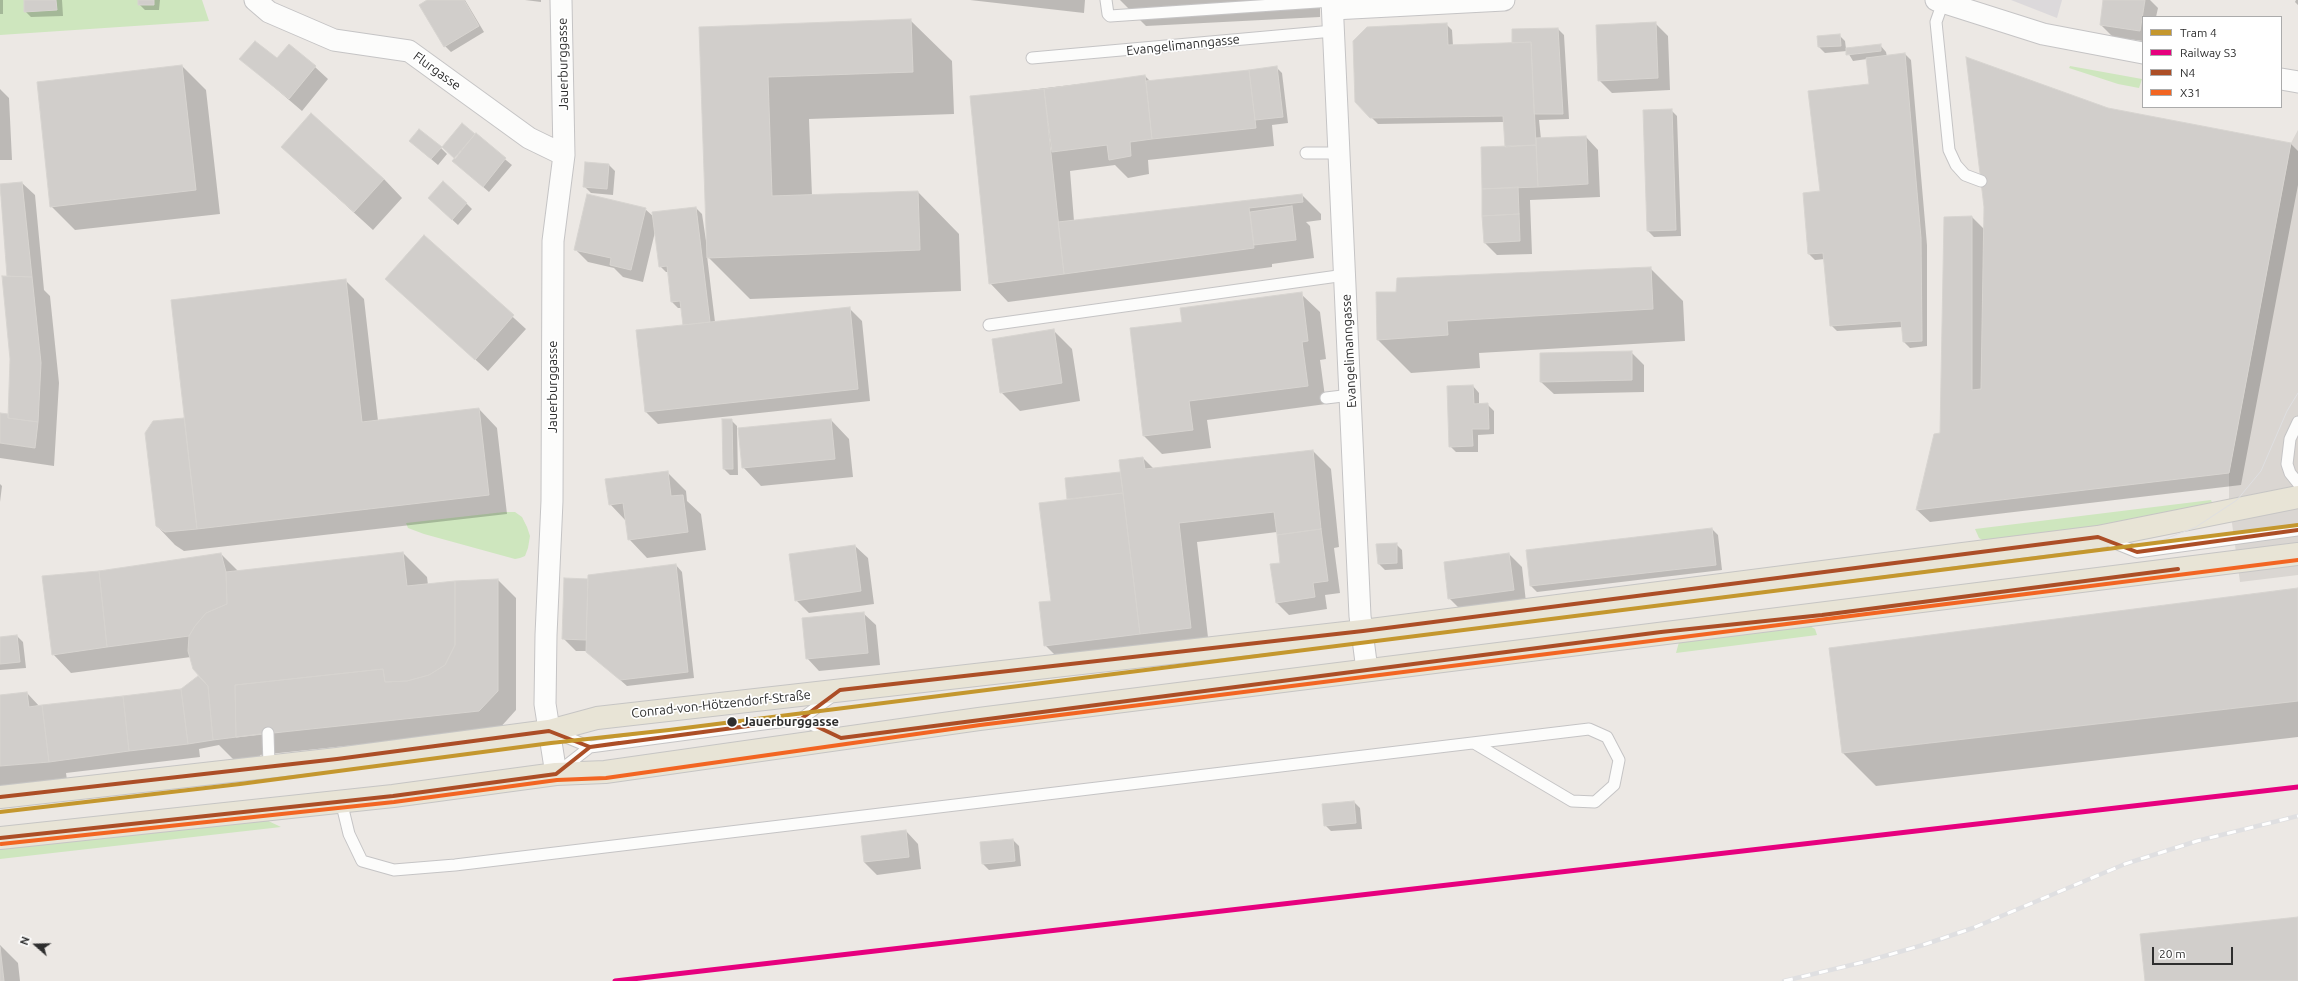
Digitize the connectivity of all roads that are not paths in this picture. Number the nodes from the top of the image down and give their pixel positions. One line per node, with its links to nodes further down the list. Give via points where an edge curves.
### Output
1 (255, 0): 14 (street, Flurgasse, via 269,12 334,40 409,51 529,138)
2 (561, 0): 14 (street, Jauerburggasse)
3 (1106, 0): 6 (lane, via 1110,16)
4 (1504, 0): 6 (street)
5 (1939, 1): 8 (street, via 2043,34); 15 (lane, via 1936,22 1949,150 1956,165 1965,175)
6 (1332, 4): 7 (street, Evangelimanngasse)
7 (1333, 31): 9 (lane, Evangelimanngasse); 13 (street, Evangelimanngasse)
8 (2142, 53)
9 (1032, 58)
10 (2282, 79): 11 (street)
11 (2298, 82)
12 (1306, 153): 13 (lane)
13 (1339, 153): 16 (street, Evangelimanngasse)
14 (564, 155): 30 (street, Jauerburggasse, via 554,241 552,501 545,704)
15 (1981, 181)
16 (1345, 275): 17 (lane); 18 (street, Evangelimanngasse)
17 (989, 325)
18 (1351, 395): 19 (lane); 26 (street, Evangelimanngasse)
19 (1326, 398)
20 (2298, 422): 21 (lane, via 2290,439 2287,464)
21 (2298, 483)
22 (2298, 497): 24 (main road, Conrad-von-Hötzendorf-Straße)
23 (2298, 530): 24 (lane, via 2137,552)
24 (2098, 537): 26 (main road, Conrad-von-Hötzendorf-Straße)
25 (2298, 554): 27 (main road)
26 (1362, 631): 27 (street, Evangelimanngasse); 28 (main road, Conrad-von-Hötzendorf-Straße)
27 (1367, 670): 32 (main road)
28 (840, 690): 29 (lane); 30 (main road, Conrad-von-Hötzendorf-Straße, via 597,718)
29 (801, 719): 32 (lane); 34 (lane)
30 (549, 730): 34 (lane); 35 (main road, Conrad-von-Hötzendorf-Straße, via 337,759); 36 (street, Jauerburggasse)
31 (268, 733): 35 (lane)
32 (841, 738): 36 (main road, via 605,772)
33 (1474, 743): 33 (lane, via 1589,729 1607,737 1619,760 1614,785 1595,802 1572,801); 38 (lane, via 455,865 394,870 362,861 348,834)
34 (590, 747): 36 (lane)
35 (269, 765): 37 (main road, Conrad-von-Hötzendorf-Straße)
36 (556, 774): 38 (main road)
37 (0, 797)
38 (341, 801): 39 (main road)
39 (0, 838)

